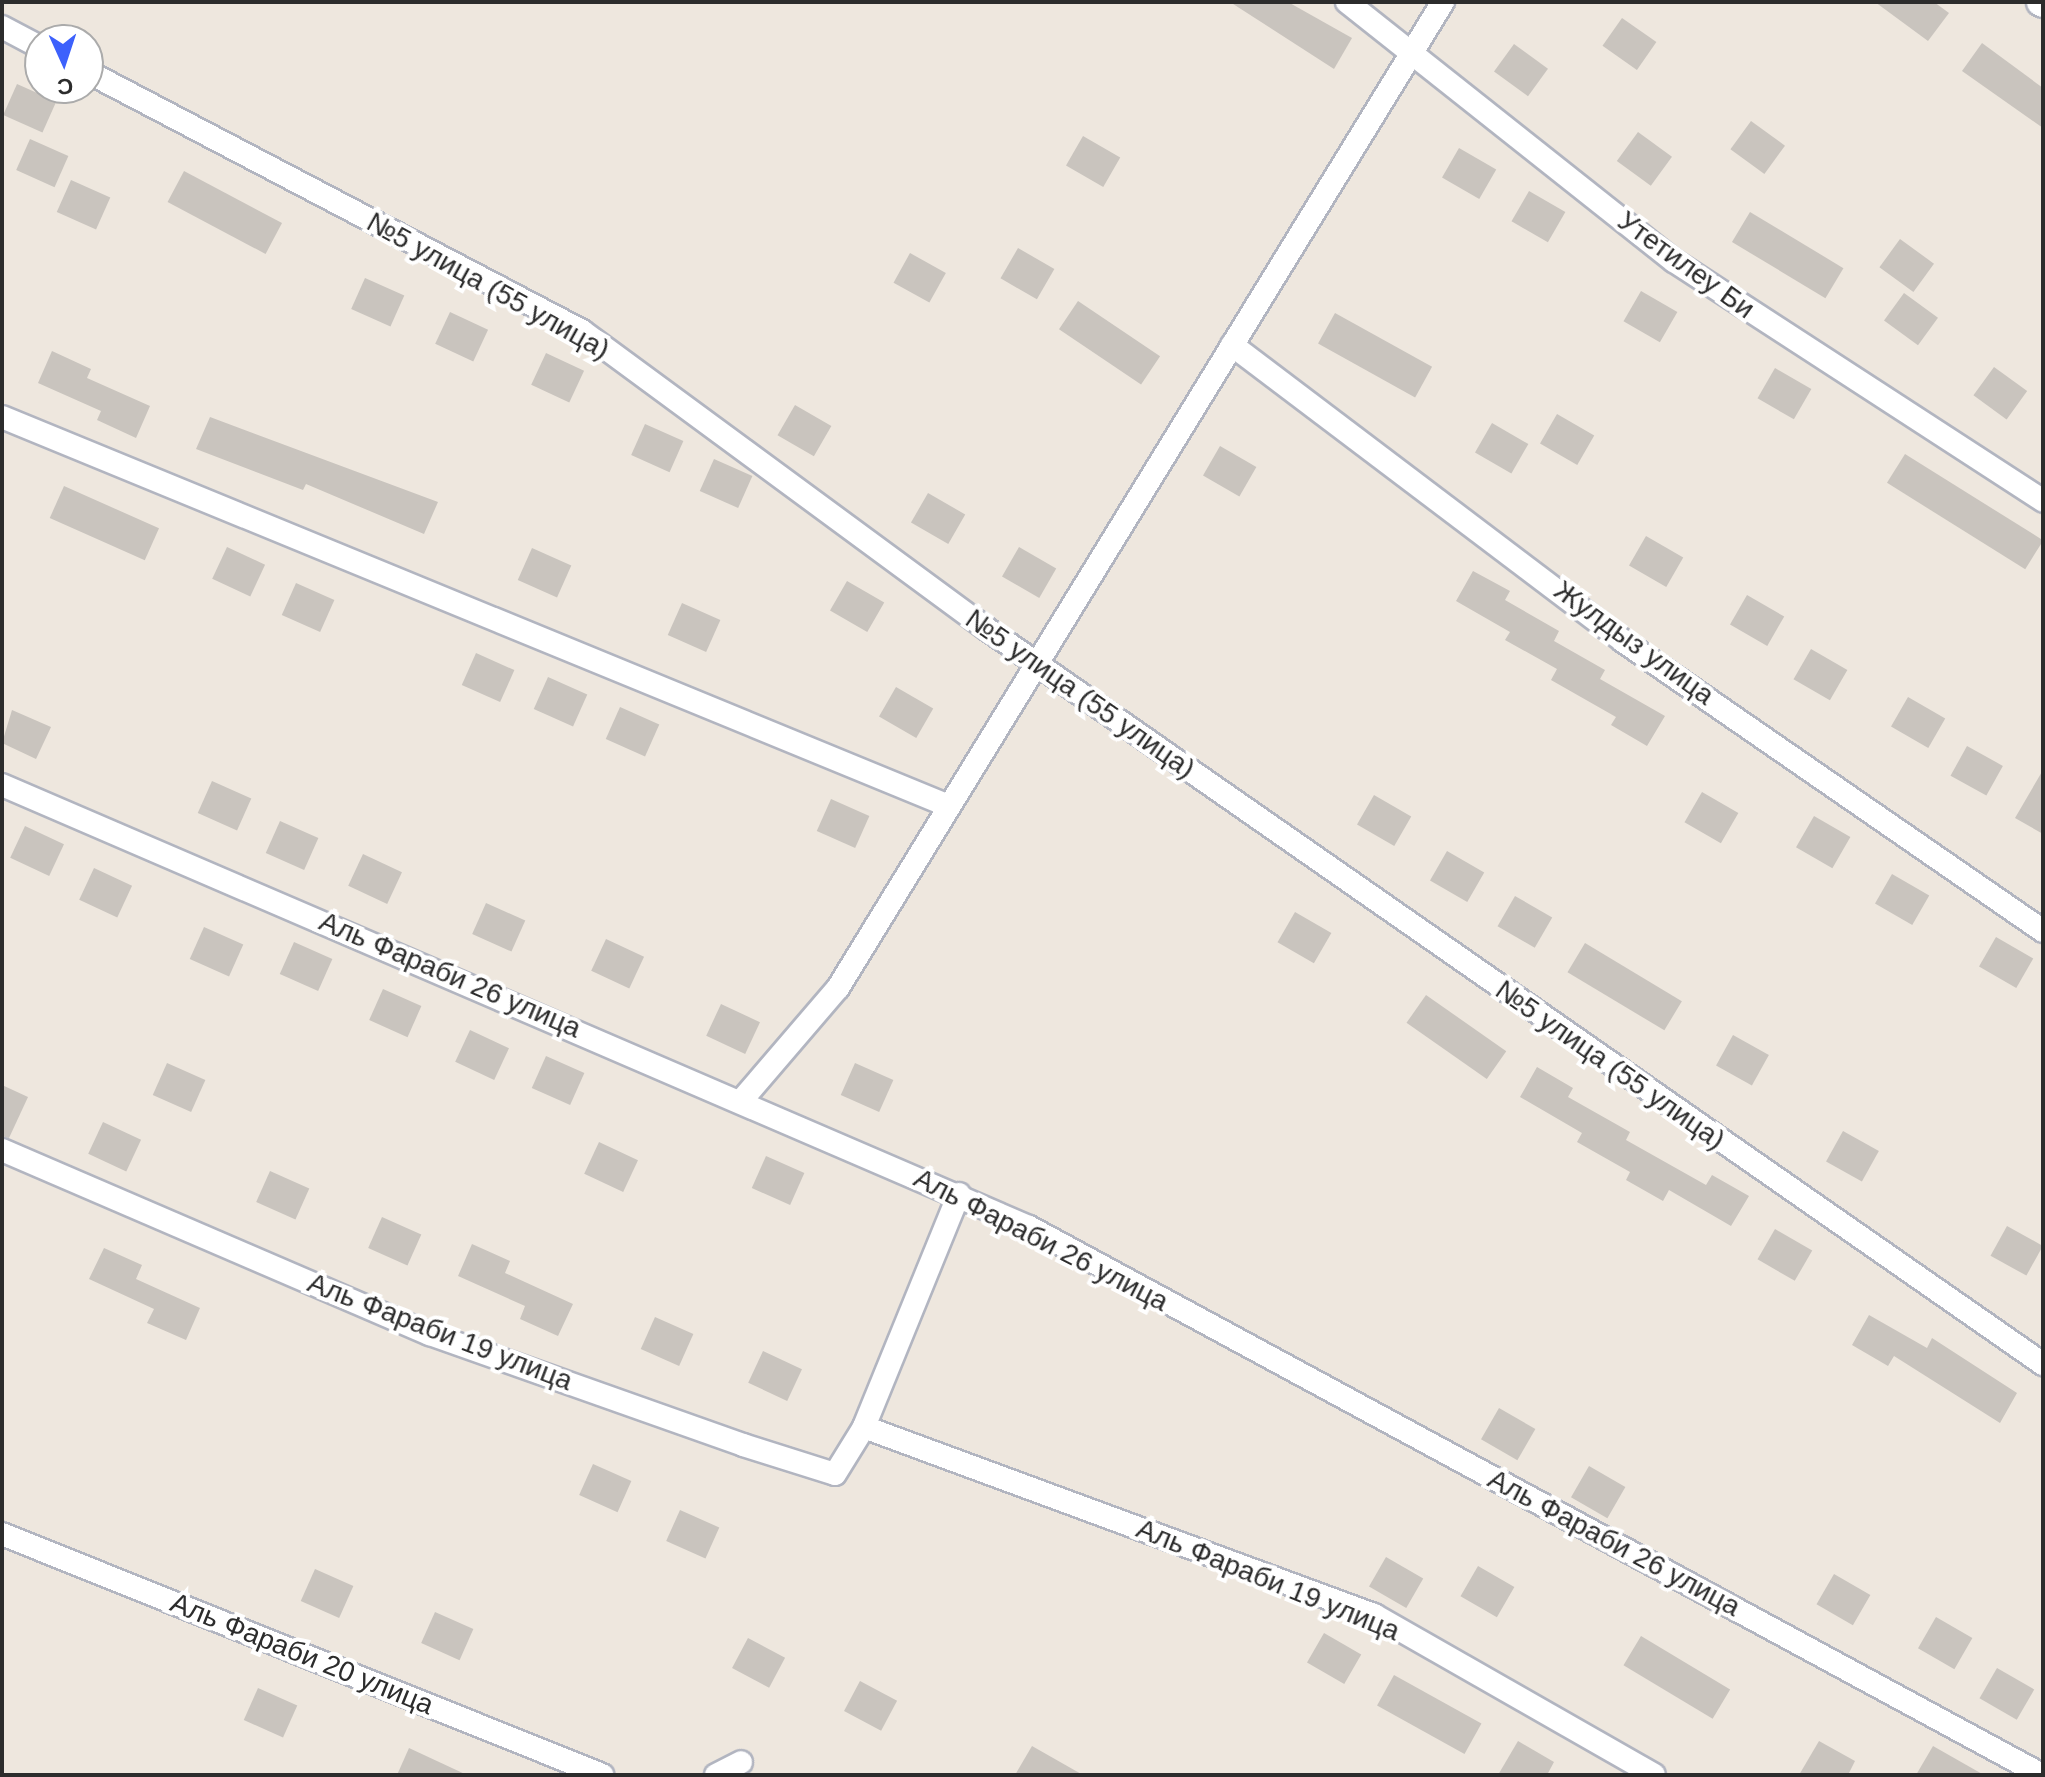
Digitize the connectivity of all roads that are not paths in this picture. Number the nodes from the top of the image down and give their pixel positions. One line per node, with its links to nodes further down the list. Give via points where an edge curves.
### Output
1 (1347, 2): 5 (street, Утетилеу Би)
2 (1443, 2): 5 (street)
3 (2, 27): 4 (street)
4 (24, 39)
5 (1410, 53): 7 (street); 9 (street, Утетилеу Би, via 1674,261)
6 (104, 80): 10 (street, №5 улица (55 улица), via 582,331)
7 (1232, 345): 10 (street); 13 (street, Жулдыз улица, via 1623,641)
8 (2, 417): 12 (street)
9 (2043, 501)
10 (1039, 666): 12 (street); 17 (street, №5 улица (55 улица))
11 (2, 785): 14 (street, Аль Фараби 26 улица)
12 (949, 806): 14 (street, via 838,988)
13 (2043, 931)
14 (741, 1101): 16 (street, Аль Фараби 26 улица)
15 (2, 1150): 18 (street, Аль Фараби 19 улица, via 430,1334 743,1445 835,1474)
16 (959, 1194): 18 (street, Аль Фараби 19 улица); 24 (street, Аль Фараби 26 улица)
17 (2043, 1364)
18 (864, 1427): 23 (street, Аль Фараби 19 улица, via 1374,1615)
19 (2, 1534): 21 (street, Аль Фараби 20 улица)
20 (741, 1762): 22 (street)
21 (602, 1775)
22 (716, 1775)
23 (1654, 1775)
24 (2042, 1775)

